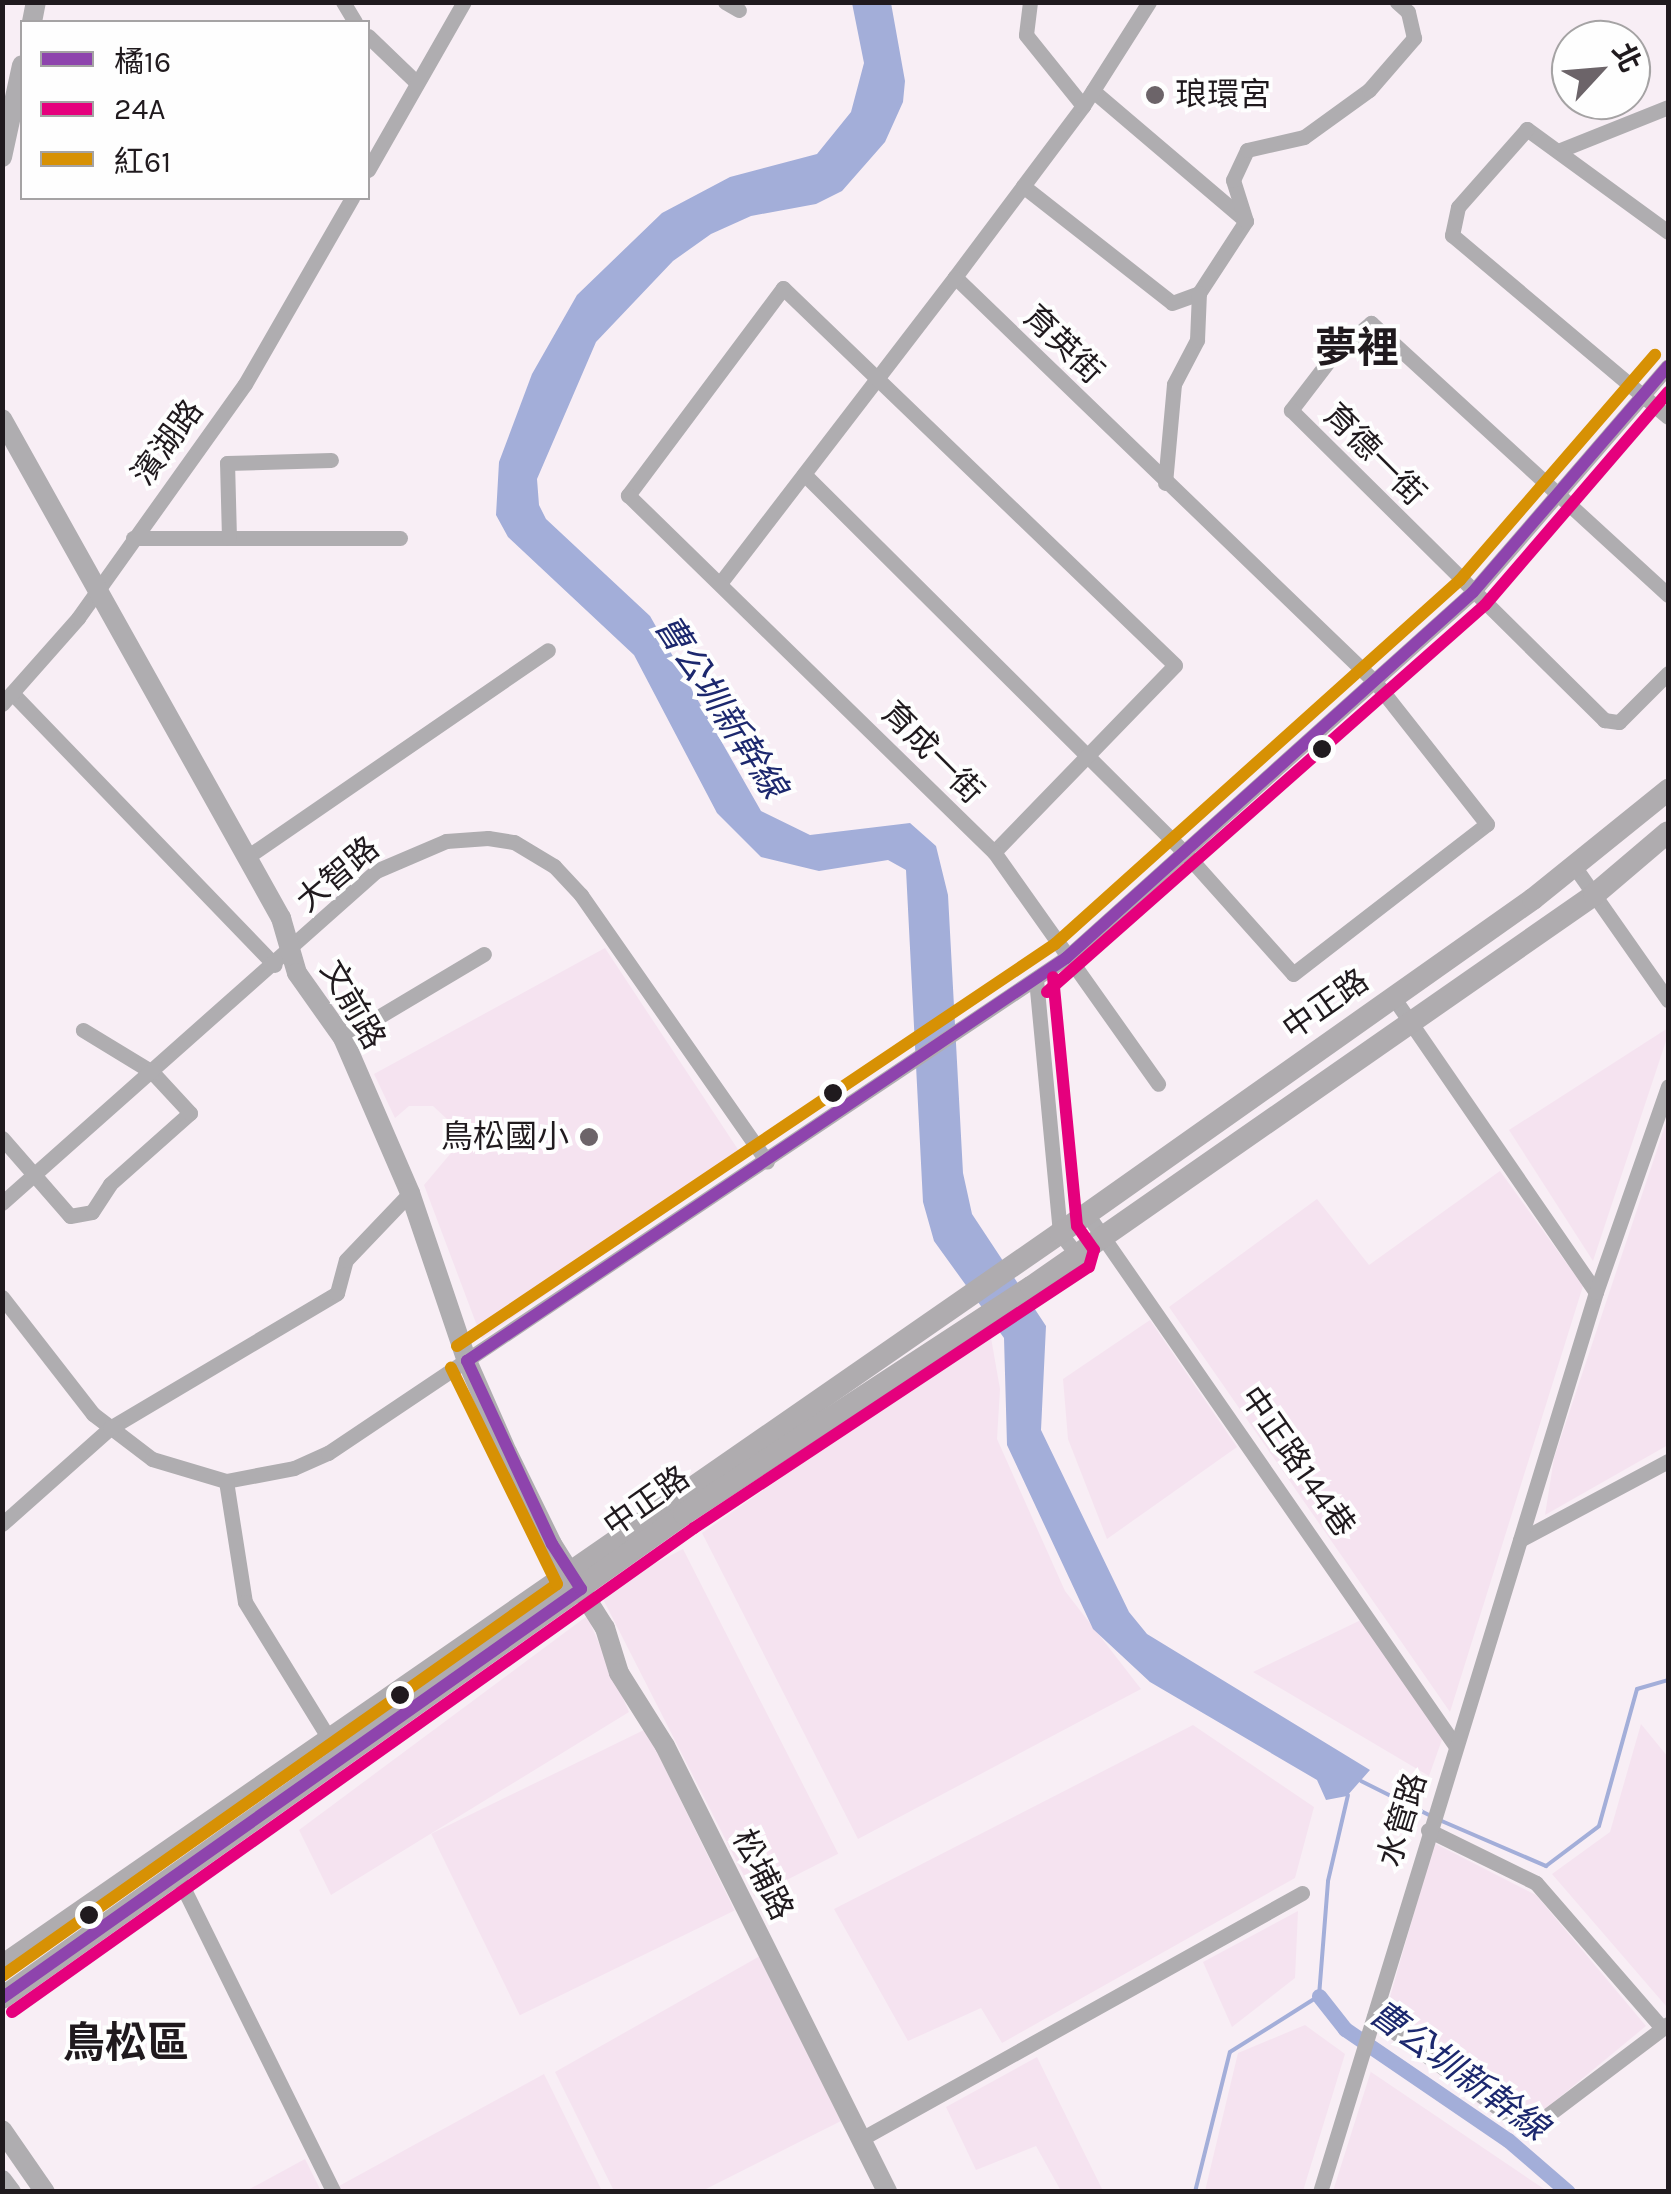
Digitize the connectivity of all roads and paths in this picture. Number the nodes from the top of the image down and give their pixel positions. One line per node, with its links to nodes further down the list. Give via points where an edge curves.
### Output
1 (464, 2): 7 (street)
2 (1030, 2): 9 (street, via 1026,35)
3 (1149, 2): 8 (street)
4 (1396, 2): 16 (street, via 1408,12 1414,38 1370,90 1304,137 1247,150 1233,180)
5 (370, 38): 7 (street)
6 (20, 74): 12 (street)
7 (417, 82): 13 (street)
8 (1093, 91): 9 (street); 16 (street)
9 (1083, 106): 14 (street)
10 (1668, 107): 11 (street)
11 (1558, 151): 17 (street); 22 (street, via 1527,129 1458,207 1452,235)
12 (2, 156)
13 (370, 166)
14 (1023, 186): 18 (street); 19 (street, via 1172,302)
15 (351, 200): 29 (street, 濱湖路, via 244,384)
16 (1246, 221): 19 (street)
17 (1668, 232)
18 (955, 277): 21 (street); 27 (street, 育英街)
19 (1198, 293): 27 (street, via 1197,340 1174,384)
20 (1668, 366): 22 (street)
21 (875, 379): 26 (street); 32 (street, 育成一街, via 783,288 628,495); 40 (street, via 1175,665)
22 (1644, 397): 23 (street); 28 (street)
23 (1668, 416)
24 (2, 419): 33 (street, 文前路)
25 (332, 460): 30 (street, via 227,463)
26 (804, 474): 32 (street); 40 (street)
27 (1165, 483): 38 (street, 育英街)
28 (1563, 495): 34 (street); 34 (street, 育德一街, via 1371,323 1334,354 1291,410); 35 (street)
29 (132, 538): 30 (street); 33 (street, 濱湖路)
30 (229, 538): 31 (street)
31 (400, 538)
32 (721, 582): 43 (street, 育成一街)
33 (98, 588): 39 (street, 濱湖路); 45 (street, 文前路)
34 (1473, 592): 37 (street, via 1607,722 1620,722); 38 (street)
35 (1668, 595)
36 (548, 650): 45 (street)
37 (1668, 673)
38 (1376, 684): 44 (street); 44 (street, 育英街, via 1487,824 1293,974)
39 (7, 698): 50 (street)
40 (1087, 759): 43 (street); 44 (street)
41 (1668, 790): 46 (main road, 中正路)
42 (1668, 832): 47 (main road, 中正路)
43 (994, 852): 49 (street, 育成一街)
44 (1185, 854): 49 (street)
45 (247, 857): 50 (street, 文前路, via 281,918)
46 (1574, 866): 47 (street); 52 (main road, 中正路)
47 (1594, 895): 53 (street); 54 (main road, 中正路)
48 (484, 954): 56 (street)
49 (1066, 958): 51 (street); 58 (street, 育成一街)
50 (283, 959): 56 (street, 文前路); 57 (street, 大智路); 61 (street, 大智路, via 376,870 410,852 446,841 514,842 554,866 581,895)
51 (1036, 979): 61 (street); 66 (street)
52 (1392, 998): 54 (street); 65 (main road, 中正路)
53 (1668, 1000)
54 (1408, 1020): 67 (main road, 中正路); 69 (street)
55 (83, 1030): 57 (street)
56 (342, 1038): 63 (street, 文前路)
57 (152, 1072): 62 (street, 大智路); 62 (street, via 190,1112 110,1184 92,1212 70,1216)
58 (1158, 1084)
59 (1668, 1086): 69 (street, 水管路)
60 (2, 1138): 62 (street)
61 (767, 1162): 71 (street)
62 (36, 1174): 64 (street, 大智路)
63 (410, 1194): 71 (street, 文前路); 72 (street, via 346,1260 337,1293)
64 (2, 1202)
65 (1087, 1214): 66 (main road, 中正路); 67 (street, 中正路144巷)
66 (1060, 1233): 68 (street); 77 (main road, 中正路)
67 (1106, 1234): 68 (main road, 中正路); 78 (street, 中正路144巷)
68 (1077, 1255): 77 (main road, 中正路)
69 (1596, 1292): 76 (street, 水管路)
70 (2, 1297): 72 (street)
71 (466, 1362): 74 (street, via 328,1453 294,1468); 77 (street, 文前路)
72 (110, 1428): 74 (street, via 152,1459); 75 (street)
73 (1668, 1461): 76 (street)
74 (226, 1481): 79 (street, via 245,1602)
75 (2, 1524)
76 (1520, 1540): 78 (street, 水管路)
77 (574, 1579): 79 (main road, 中正路); 88 (street, 松埔路, via 605,1628 618,1673 665,1746)
78 (1455, 1745): 80 (street, 水管路)
79 (334, 1746): 81 (main road, 中正路); 83 (main road, 中正路)
80 (1429, 1826): 85 (street, 水管路); 86 (street, via 1536,1883)
81 (176, 1873): 84 (main road, 中正路); 92 (street)
82 (1302, 1893): 88 (street)
83 (2, 1966)
84 (2, 1998)
85 (1372, 2022): 86 (street, via 1528,2130); 94 (street, 水管路)
86 (1666, 2026)
87 (2, 2130): 91 (street)
88 (861, 2140): 93 (street, 松埔路)
89 (2, 2180): 90 (street)
90 (11, 2192)
91 (45, 2192)
92 (334, 2192)
93 (887, 2192)
94 (1320, 2192)

